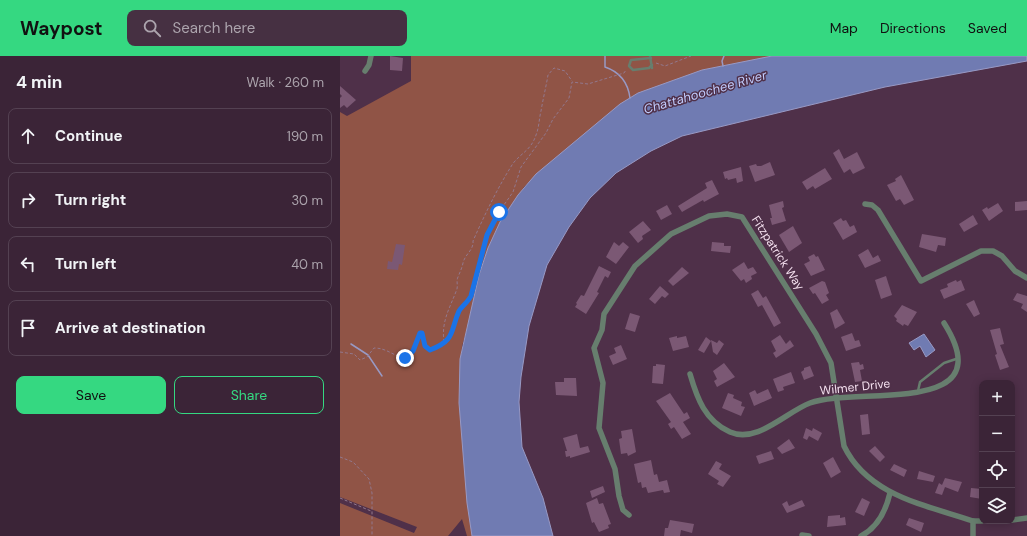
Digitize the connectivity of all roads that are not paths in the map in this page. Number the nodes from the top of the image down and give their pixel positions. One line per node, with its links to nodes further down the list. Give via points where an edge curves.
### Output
1 (370, 56): 3 (street)
2 (650, 57): 2 (lane, via 652,66 649,68 633,70 629,66 631,60)
3 (365, 71)
4 (865, 204): 5 (street, via 872,205 878,210 921,281 981,251 993,251 1015,272)
5 (1027, 278)
6 (944, 323): 7 (street, Wilmer Drive, via 954,339)
7 (958, 358): 9 (lane, via 944,363 924,378 920,382); 9 (street, Wilmer Drive, via 957,369 951,380 935,390)
8 (690, 374): 10 (street, Wilmer Drive, via 699,402 709,418 729,432 741,435 758,431 810,402)
9 (918, 392): 10 (street, Wilmer Drive)
10 (836, 398): 11 (street, Fitzpatrick Way, via 842,438 849,457 866,477); 12 (street, Fitzpatrick Way, via 831,363 816,334 742,217 727,214 709,216 671,234 635,266 604,314 602,330 594,348 603,383 599,428 615,469 623,510)
11 (890, 493): 15 (street, Fitzpatrick Way); 19 (street, via 888,503 876,524)
12 (629, 515)
13 (1027, 518): 14 (street)
14 (1015, 520)
15 (973, 521): 16 (street, Fitzpatrick Way); 20 (street)
16 (979, 521)
17 (802, 535): 18 (street)
18 (809, 536)
19 (861, 536)
20 (973, 536)

